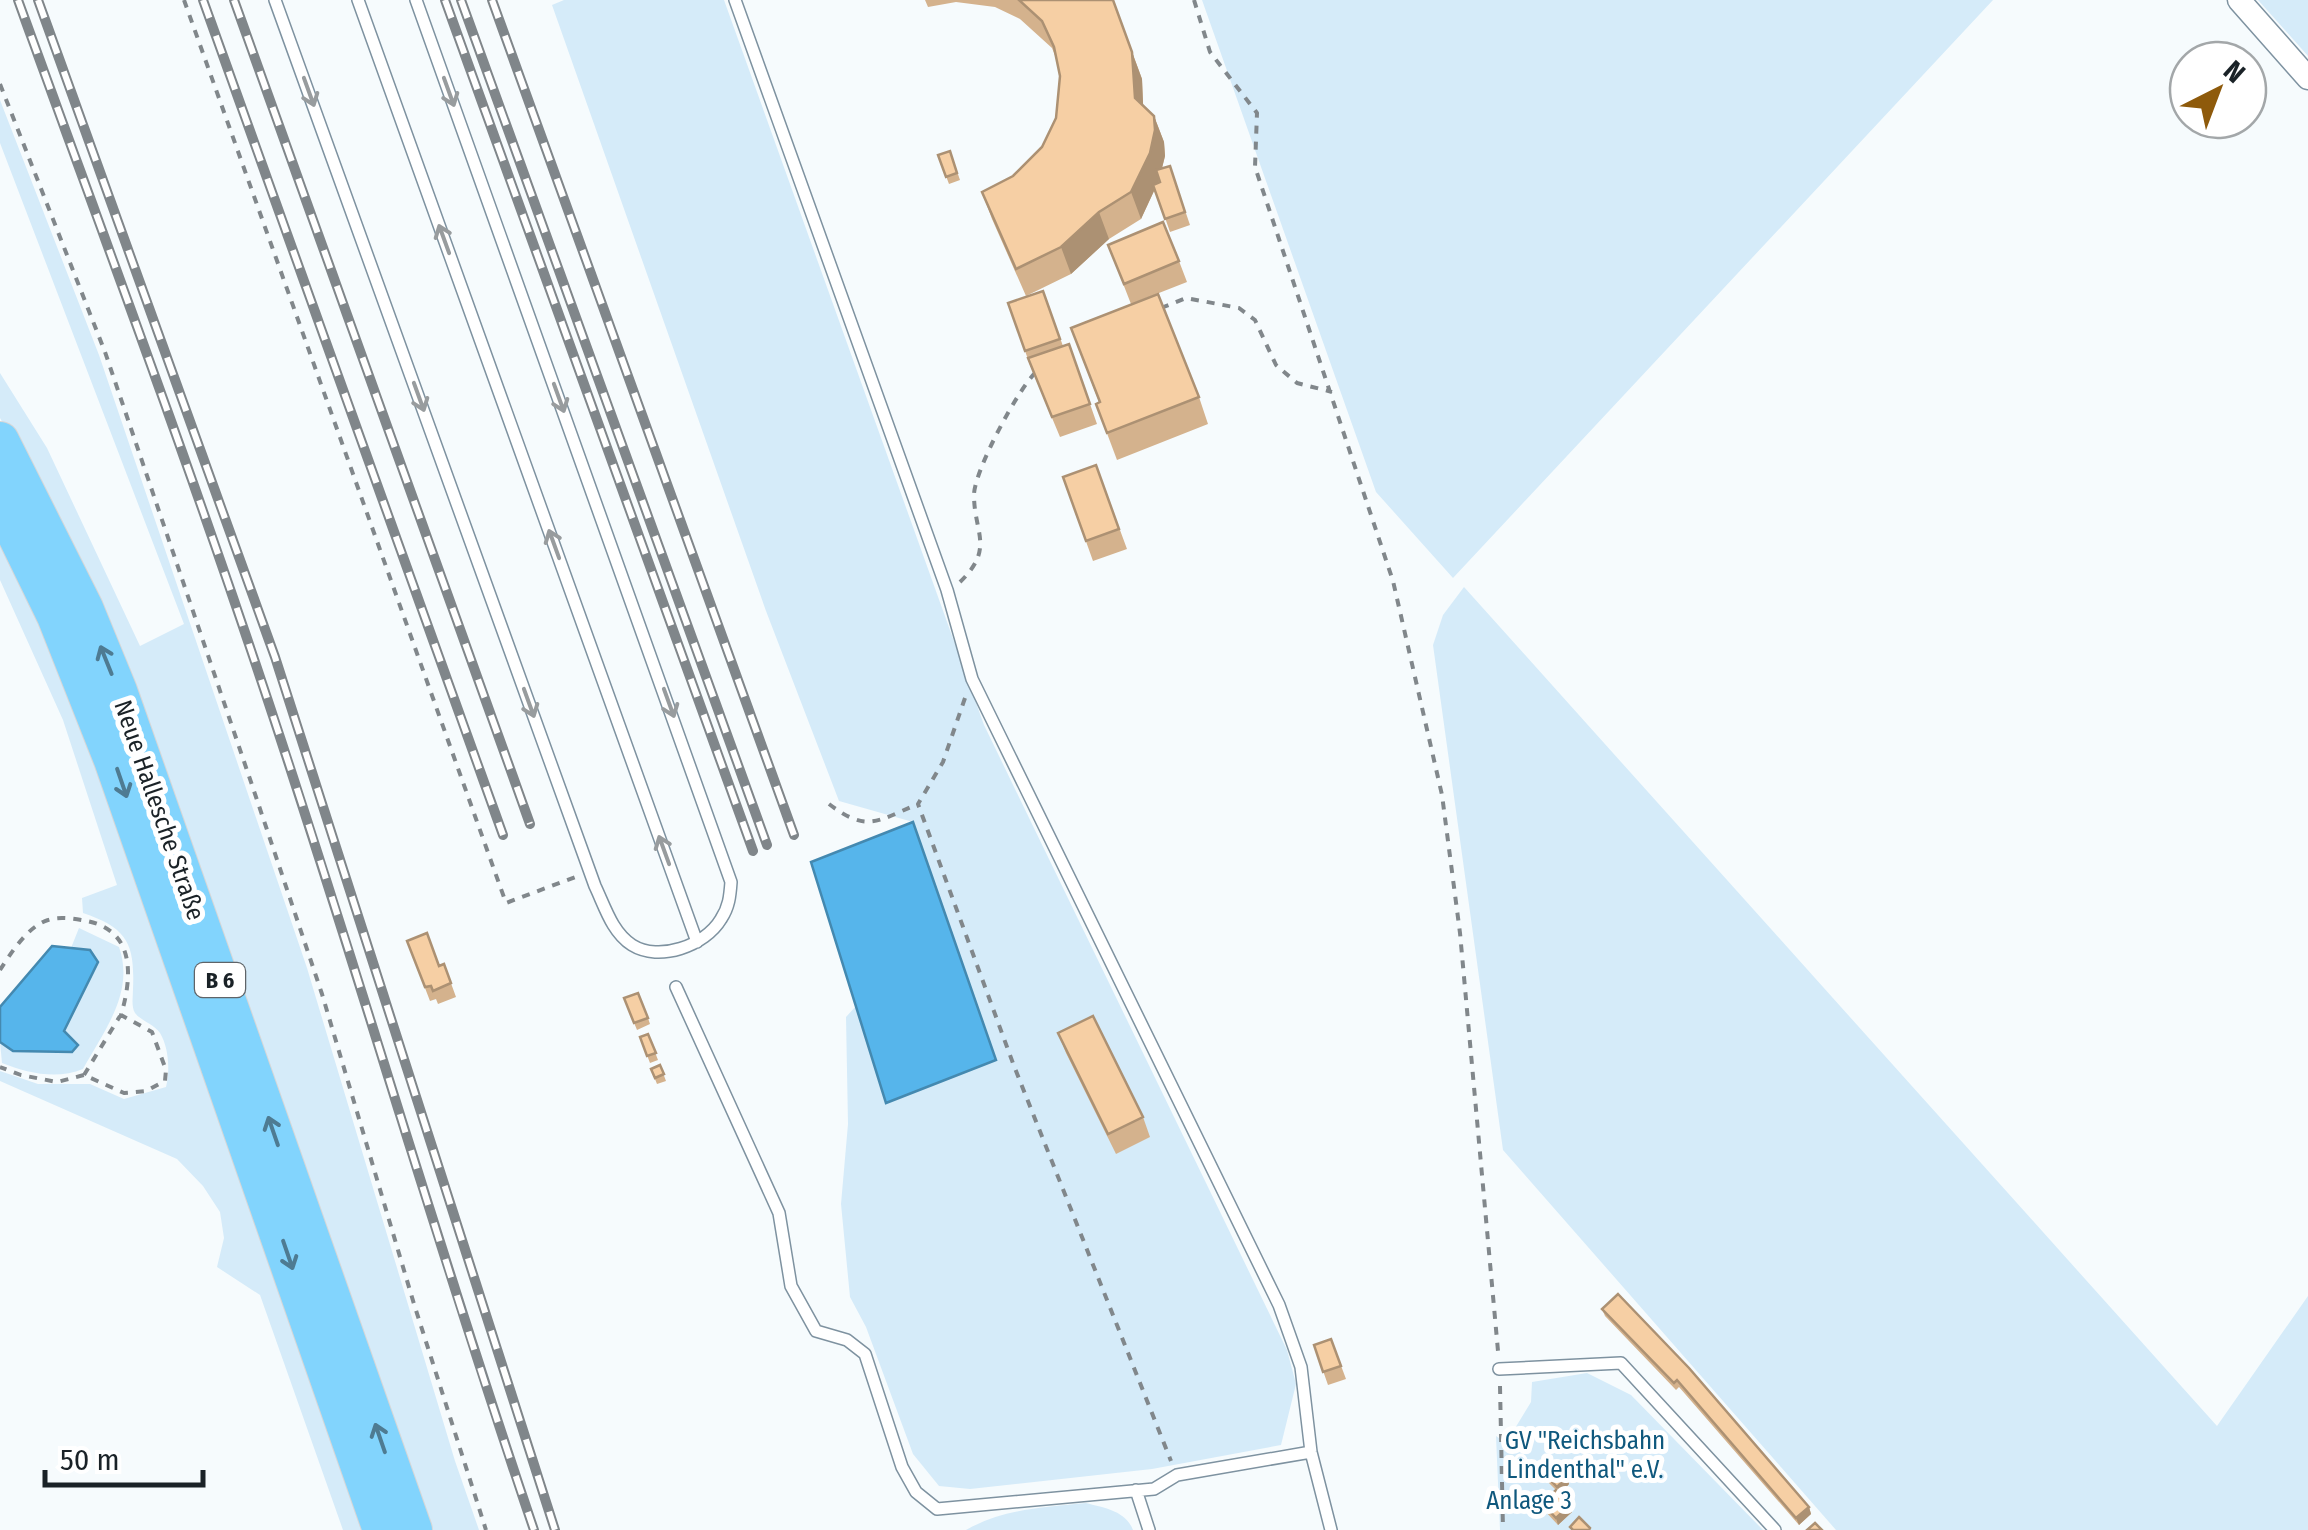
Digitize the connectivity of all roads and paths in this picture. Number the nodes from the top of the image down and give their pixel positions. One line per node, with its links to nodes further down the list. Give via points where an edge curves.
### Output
1 (184, 0): 19 (path, via 506,903)
2 (276, 0): 19 (lane, one-way to 19)
3 (358, 0): 20 (lane, one-way to 3)
4 (416, 0): 20 (lane, one-way to 20, via 724,858 730,902 720,923)
5 (735, 0): 15 (lane)
6 (1194, 0): 12 (path, via 1210,52 1257,114 1255,168)
7 (2239, 0): 8 (street)
8 (2308, 78)
9 (0, 84): 32 (path, via 105,352 252,785)
10 (1152, 312): 12 (path, via 1186,298 1239,308 1255,320 1276,366 1296,383)
11 (1051, 362): 15 (path, via 1022,387 986,454 974,494 980,554 968,575)
12 (1332, 392): 26 (path, via 1393,580 1442,795)
13 (0, 441): 31 (main road, Neue Hallesche Straße / B 6, one-way to 13, via 118,690)
14 (0, 501): 30 (main road, Neue Hallesche Straße / B 6, one-way to 30, via 56,616 113,760)
15 (947, 590): 16 (lane)
16 (972, 679): 18 (path, via 942,762); 27 (lane, via 1279,1305 1301,1367)
17 (829, 804): 18 (path, via 850,820 870,824)
18 (918, 804): 28 (path)
19 (590, 872): 20 (lane, via 614,928 630,944 648,953)
20 (697, 942)
21 (0, 970): 23 (path, via 33,928 48,920 100,924 122,941 129,961)
22 (676, 987): 29 (lane, via 779,1213 790,1286 816,1331 847,1340 865,1354 902,1467 925,1502 937,1508)
23 (120, 1015): 25 (path); 25 (path, via 152,1032 165,1081 124,1093)
24 (0, 1067): 25 (path, via 57,1082)
25 (84, 1075)
26 (1500, 1369): 35 (path); 36 (lane, via 1621,1363)
27 (1311, 1452): 28 (lane); 34 (lane)
28 (1177, 1475): 29 (lane)
29 (1136, 1490): 33 (lane)
30 (382, 1530)
31 (413, 1530)
32 (486, 1530)
33 (1149, 1530)
34 (1331, 1530)
35 (1503, 1530)
36 (1775, 1530)

